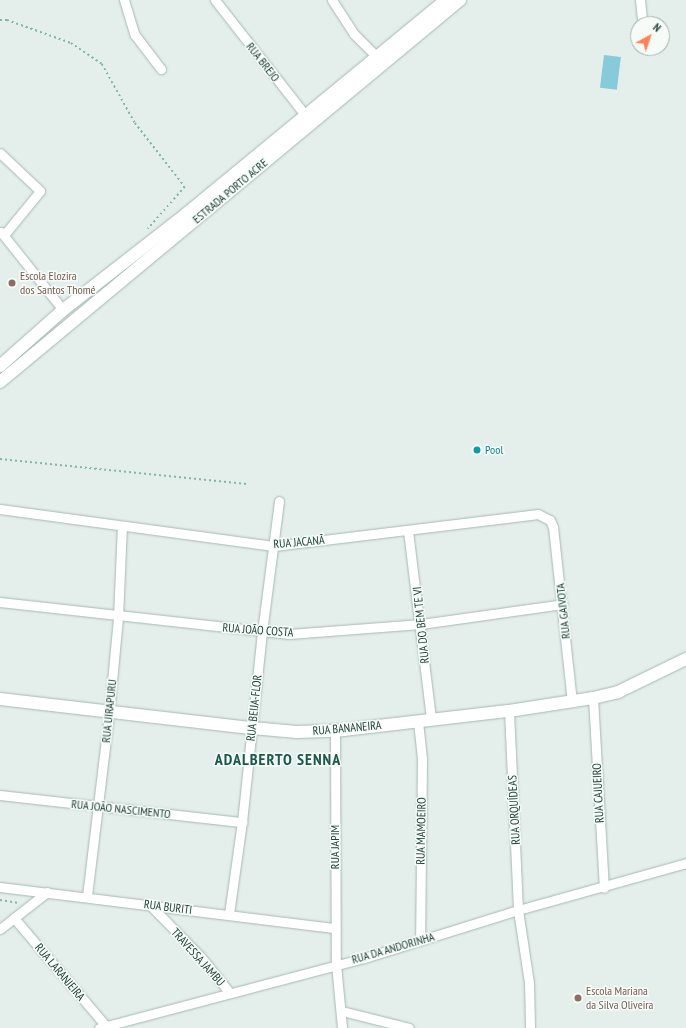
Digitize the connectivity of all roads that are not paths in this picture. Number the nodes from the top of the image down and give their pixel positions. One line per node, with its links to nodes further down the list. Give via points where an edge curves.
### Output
1 (124, 0): 8 (street, via 134,35)
2 (216, 0): 9 (street, RUA BREJO)
3 (332, 0): 7 (street, via 354,34)
4 (640, 0): 6 (street)
5 (453, 1): 7 (main road, ESTRADA PORTO ACRE); 9 (main road, ESTRADA PORTO ACRE)
6 (642, 16)
7 (376, 56): 9 (main road, ESTRADA PORTO ACRE)
8 (162, 68)
9 (308, 119): 12 (main road, ESTRADA PORTO ACRE); 14 (main road, ESTRADA PORTO ACRE)
10 (0, 153): 11 (street, via 40,191)
11 (2, 233): 12 (street)
12 (63, 310): 13 (main road, ESTRADA PORTO ACRE)
13 (0, 366)
14 (0, 382)
15 (279, 501): 20 (street, RUA BEIJA-FLOR)
16 (0, 509): 18 (street, RUA JACANÃ)
17 (550, 520): 19 (street, RUA JACANÃ, via 538,514); 22 (street, RUA GAIVOTA)
18 (122, 526): 20 (street, RUA JACANÃ); 23 (street, RUA UIRAPURU)
19 (408, 531): 20 (street, RUA JACANÃ); 24 (street, RUA DO BEM TE VI)
20 (274, 546): 25 (street, RUA BEIJA-FLOR)
21 (0, 602): 23 (street, RUA JOÃO COSTA)
22 (563, 604): 24 (street, RUA JOÃO COSTA); 29 (street, RUA GAIVOTA)
23 (118, 617): 25 (street, RUA JOÃO COSTA); 31 (street, RUA UIRAPURU)
24 (421, 624): 25 (street, RUA JOÃO COSTA, via 289,634); 32 (street, RUA DO BEM TE VI)
25 (262, 632): 34 (street, RUA BEIJA-FLOR)
26 (686, 659): 27 (main road, RUA BANANEIRA, via 618,692)
27 (593, 698): 29 (main road, RUA BANANEIRA); 41 (street, RUA CAJUEIRO)
28 (0, 699): 31 (main road, RUA BANANEIRA)
29 (572, 702): 30 (main road, RUA BANANEIRA)
30 (509, 711): 32 (main road, RUA BANANEIRA); 45 (street, RUA ORQUÍDEAS)
31 (109, 712): 34 (main road, RUA BANANEIRA); 37 (street, RUA UIRAPURU)
32 (431, 719): 33 (main road, RUA BANANEIRA)
33 (418, 721): 35 (main road, RUA BANANEIRA); 50 (street, RUA MAMOEIRO, via 422,758)
34 (252, 728): 35 (main road, RUA BANANEIRA, via 297,732); 38 (street, RUA BEIJA-FLOR)
35 (335, 731): 48 (street, RUA JAPIM)
36 (0, 796): 37 (street, RUA JOÃO NASCIMENTO)
37 (98, 806): 38 (street, RUA JOÃO NASCIMENTO); 43 (street, RUA UIRAPURU)
38 (242, 822): 46 (street, RUA BEIJA-FLOR)
39 (686, 863): 41 (street, RUA DA ANDORINHA)
40 (0, 886): 42 (street, RUA BURITI)
41 (604, 888): 45 (street, RUA DA ANDORINHA)
42 (47, 892): 43 (street, RUA BURITI); 47 (street)
43 (87, 896): 44 (street, RUA BURITI)
44 (150, 905): 46 (street, RUA BURITI); 52 (street, TRAVESSA JAMBU, via 201,957)
45 (518, 910): 50 (street, RUA DA ANDORINHA); 57 (street, RUA ORQUÍDEAS, via 529,983)
46 (229, 914): 48 (street, RUA BURITI)
47 (14, 918): 49 (street); 54 (street, RUA LARANJEIRA)
48 (336, 928): 51 (street, RUA JAPIM)
49 (0, 930)
50 (420, 940): 51 (street, RUA DA ANDORINHA)
51 (336, 964): 52 (street, RUA DA ANDORINHA); 53 (street, RUA JAPIM)
52 (229, 992): 54 (street, RUA DA ANDORINHA)
53 (342, 1011): 55 (street, RUA JAPIM); 56 (street)
54 (103, 1027)
55 (342, 1028)
56 (409, 1028)
57 (530, 1028)

